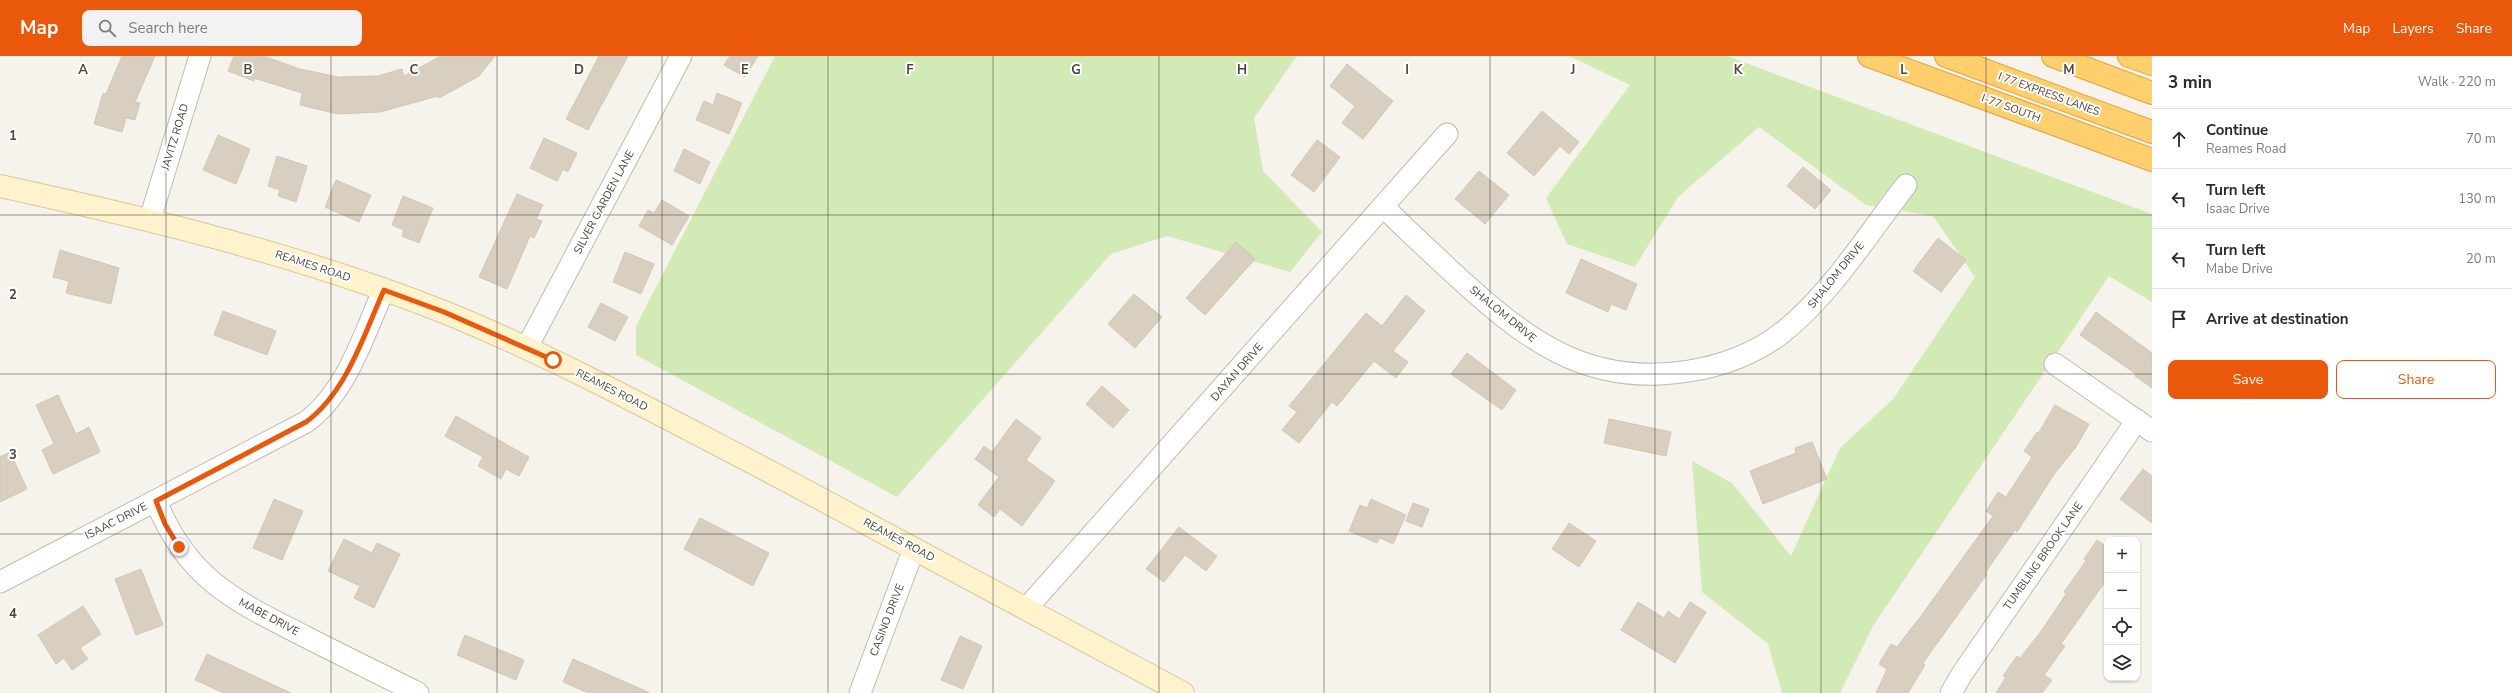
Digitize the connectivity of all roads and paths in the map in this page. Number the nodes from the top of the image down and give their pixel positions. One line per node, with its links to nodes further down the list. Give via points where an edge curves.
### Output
1 (200, 56): 15 (street, JAVITZ ROAD)
2 (681, 56): 17 (street, SILVER GARDEN LANE)
3 (1869, 56): 11 (highway, I-77 SOUTH)
4 (1946, 56): 9 (highway, I 77 EXPRESS LANES)
5 (2052, 56): 8 (highway)
6 (2129, 56): 7 (highway)
7 (2152, 64)
8 (2152, 93)
9 (2152, 132)
10 (1447, 134): 14 (street, DAYAN DRIVE)
11 (2152, 160)
12 (1906, 185): 14 (street, SHALOM DRIVE, via 1813,306 1782,333 1731,360 1702,369 1671,374 1637,374 1606,370 1580,363 1552,351 1522,332 1475,293)
13 (0, 186): 15 (main road, REAMES ROAD)
14 (1383, 206): 23 (street, DAYAN DRIVE)
15 (150, 219): 16 (main road, REAMES ROAD, via 283,255)
16 (384, 290): 17 (main road, REAMES ROAD); 20 (street, ISAAC DRIVE, via 349,368 335,392 317,414)
17 (527, 347): 21 (main road, REAMES ROAD)
18 (2055, 364): 19 (street)
19 (2144, 426): 27 (street, TUMBLING BROOK LANE, via 1962,674)
20 (156, 501): 22 (street, ISAAC DRIVE); 24 (street, MABE DRIVE, via 165,524 179,547 195,567 218,588 246,606)
21 (914, 548): 23 (main road, REAMES ROAD); 25 (street, CASINO DRIVE)
22 (0, 582)
23 (1026, 609): 26 (main road, REAMES ROAD)
24 (418, 693)
25 (860, 693)
26 (1183, 693)
27 (1951, 693)

